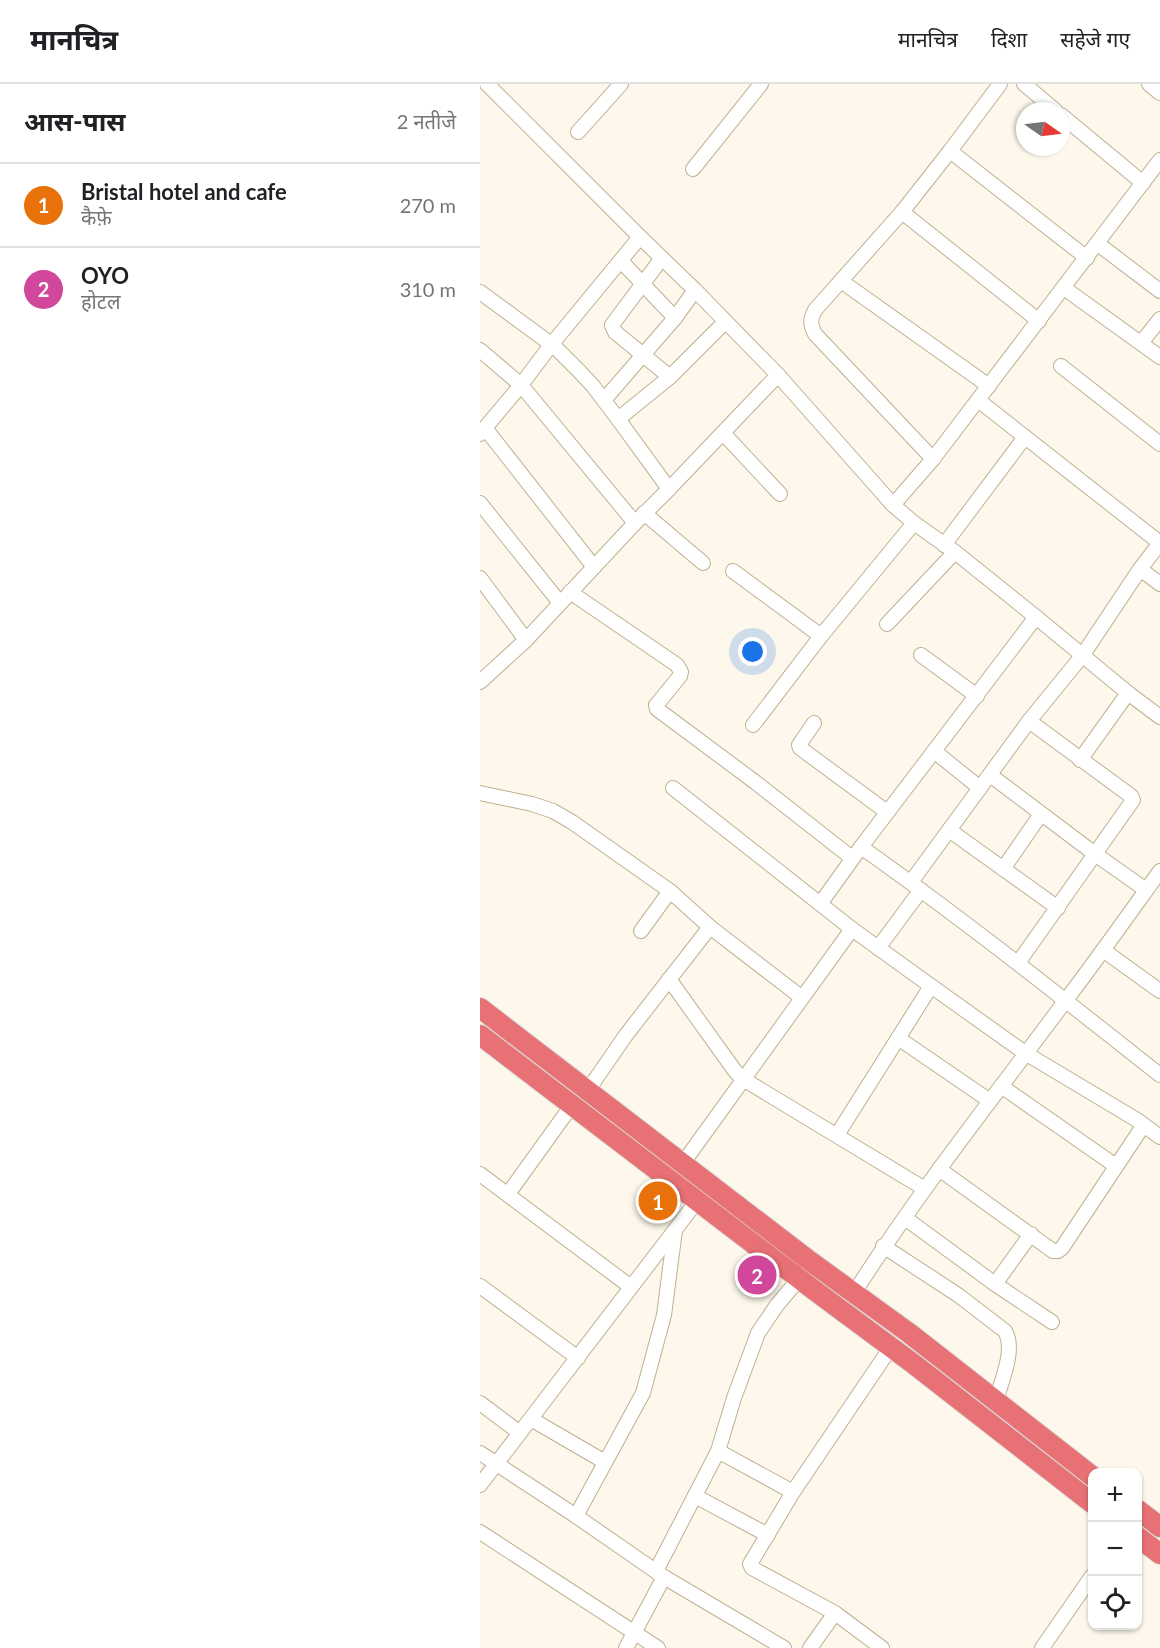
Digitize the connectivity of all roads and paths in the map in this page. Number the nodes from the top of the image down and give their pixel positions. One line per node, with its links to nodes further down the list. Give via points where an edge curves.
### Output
1 (487, 84): 16 (street)
2 (621, 84): 10 (street)
3 (761, 84): 13 (street)
4 (1000, 84): 11 (street)
5 (1024, 84): 8 (street)
6 (1149, 84): 7 (street)
7 (1160, 93)
8 (1045, 102)
9 (1070, 122): 14 (street)
10 (578, 132)
11 (950, 152): 15 (street); 19 (street)
12 (1160, 160): 14 (street)
13 (693, 169)
14 (1143, 183): 17 (street)
15 (902, 212): 21 (street); 29 (street)
16 (640, 237): 18 (street); 20 (street)
17 (1098, 243): 19 (street); 25 (street)
18 (662, 258): 22 (street); 24 (street)
19 (1087, 258): 23 (street)
20 (621, 261): 22 (street); 32 (street)
21 (841, 281): 40 (street); 48 (street, via 810,318 815,334)
22 (643, 283): 27 (street); 34 (street, via 612,325)
23 (1064, 288): 29 (street); 31 (street)
24 (695, 290): 27 (street); 30 (street)
25 (1160, 291)
26 (480, 292): 32 (street)
27 (675, 318): 34 (street)
28 (1160, 319): 31 (street)
29 (1039, 321): 40 (street)
30 (725, 322): 37 (street); 38 (street)
31 (1142, 343): 35 (street)
32 (551, 345): 39 (street); 41 (street)
33 (482, 354): 39 (street)
34 (642, 354): 38 (street); 41 (street)
35 (1160, 357)
36 (1061, 366): 47 (street)
37 (778, 375): 45 (street); 52 (street)
38 (670, 377): 43 (street)
39 (521, 385): 44 (street); 53 (street)
40 (989, 386): 42 (street)
41 (603, 400): 43 (street)
42 (978, 400): 46 (street); 48 (street)
43 (618, 418): 49 (street)
44 (483, 431): 58 (street)
45 (723, 433): 49 (street); 50 (street)
46 (1025, 437): 55 (street); 56 (street)
47 (1160, 444)
48 (933, 459): 52 (street)
49 (669, 489): 53 (street)
50 (780, 494)
51 (480, 503): 64 (street)
52 (893, 505): 54 (street)
53 (639, 518): 57 (street); 58 (street)
54 (914, 523): 56 (street); 67 (street)
55 (1160, 543): 59 (street)
56 (950, 548): 65 (street); 66 (street)
57 (703, 563)
58 (594, 567): 63 (street)
59 (1140, 569): 62 (street); 70 (street)
60 (733, 571): 67 (street)
61 (480, 578): 68 (street)
62 (1160, 584)
63 (570, 592): 64 (street); 87 (street, via 677,665 680,676 656,705 658,710)
64 (560, 603): 68 (street)
65 (1036, 617): 70 (street); 73 (street)
66 (886, 624)
67 (821, 636): 77 (street)
68 (526, 640): 71 (street)
69 (921, 655): 73 (street)
70 (1082, 656): 72 (street); 75 (street)
71 (480, 682)
72 (1128, 693): 74 (street); 79 (street)
73 (977, 696): 78 (street)
74 (1160, 717)
75 (1029, 721): 79 (street); 80 (street)
76 (814, 723): 84 (street, via 800,747)
77 (753, 725)
78 (934, 751): 82 (street); 84 (street)
79 (1080, 760): 88 (street, via 1133,798)
80 (990, 775): 82 (street); 85 (street)
81 (673, 788): 93 (street)
82 (980, 788): 86 (street)
83 (480, 794): 92 (street, via 553,811)
84 (887, 813): 87 (street)
85 (1041, 814): 88 (street); 89 (street)
86 (949, 830): 89 (street); 91 (street)
87 (856, 852): 91 (street); 93 (street)
88 (1095, 855): 90 (street); 94 (street)
89 (1003, 869): 94 (street)
90 (1155, 881): 99 (street)
91 (916, 886): 98 (street); 100 (street)
92 (669, 891): 95 (street); 97 (street)
93 (820, 904): 96 (street)
94 (1058, 908): 100 (street)
95 (710, 927): 101 (street); 104 (street)
96 (852, 929): 98 (street); 104 (street)
97 (641, 931)
98 (878, 948): 102 (street)
99 (1103, 950): 103 (street); 105 (street)
100 (1018, 963): 105 (street)
101 (669, 979): 111 (street); 113 (street)
102 (931, 986): 108 (street); 109 (street)
103 (1160, 991)
104 (801, 998): 111 (street)
105 (1066, 1001): 109 (street); 110 (street)
106 (480, 1008): 113 (highway)
107 (480, 1035): 115 (highway)
108 (898, 1038): 114 (street); 117 (street)
109 (1025, 1053): 112 (street); 116 (street)
110 (1160, 1075)
111 (743, 1079): 117 (street); 119 (street)
112 (1001, 1086): 114 (street); 120 (street)
113 (588, 1090): 119 (highway)
114 (990, 1101): 121 (street)
115 (572, 1105): 124 (street); 125 (highway)
116 (1143, 1126): 118 (street); 120 (street)
117 (837, 1135): 123 (street)
118 (1160, 1137)
119 (682, 1163): 134 (highway)
120 (1116, 1166): 128 (street, via 1062,1248 1053,1251)
121 (939, 1169): 123 (street); 128 (street)
122 (480, 1174): 124 (street)
123 (925, 1189): 126 (street)
124 (508, 1194): 133 (street)
125 (697, 1200): 127 (street); 130 (highway)
126 (905, 1218): 129 (street); 131 (street)
127 (675, 1230): 133 (street); 144 (street, via 664,1315 647,1380)
128 (1031, 1234): 131 (street)
129 (884, 1246): 134 (street); 138 (street, via 1005,1331 1009,1355)
130 (799, 1279): 136 (highway); 142 (street, via 758,1333)
131 (994, 1284): 135 (street)
132 (480, 1286): 137 (street)
133 (631, 1287): 137 (street)
134 (854, 1293): 138 (highway)
135 (1052, 1322)
136 (891, 1347): 148 (street); 150 (highway)
137 (578, 1358): 140 (street)
138 (996, 1401): 146 (highway)
139 (480, 1403): 141 (street)
140 (531, 1419): 141 (street); 144 (street)
141 (520, 1433): 145 (street)
142 (718, 1451): 148 (street); 149 (street)
143 (480, 1453): 145 (street)
144 (605, 1462): 152 (street)
145 (497, 1464): 147 (street); 152 (street)
146 (1088, 1473)
147 (480, 1485)
148 (793, 1492): 155 (street)
149 (695, 1496): 155 (street); 158 (street)
150 (1088, 1500)
151 (1142, 1514): 153 (highway)
152 (576, 1516): 158 (street)
153 (1160, 1527)
154 (480, 1532): 161 (street)
155 (768, 1535): 160 (street, via 751,1567)
156 (1142, 1541): 157 (highway)
157 (1160, 1554)
158 (660, 1574): 161 (street); 164 (street)
159 (1088, 1582): 167 (street)
160 (835, 1613): 165 (street); 166 (street)
161 (633, 1633): 162 (street); 163 (street)
162 (626, 1648)
163 (658, 1648)
164 (784, 1648)
165 (810, 1648)
166 (882, 1648)
167 (1042, 1648)

